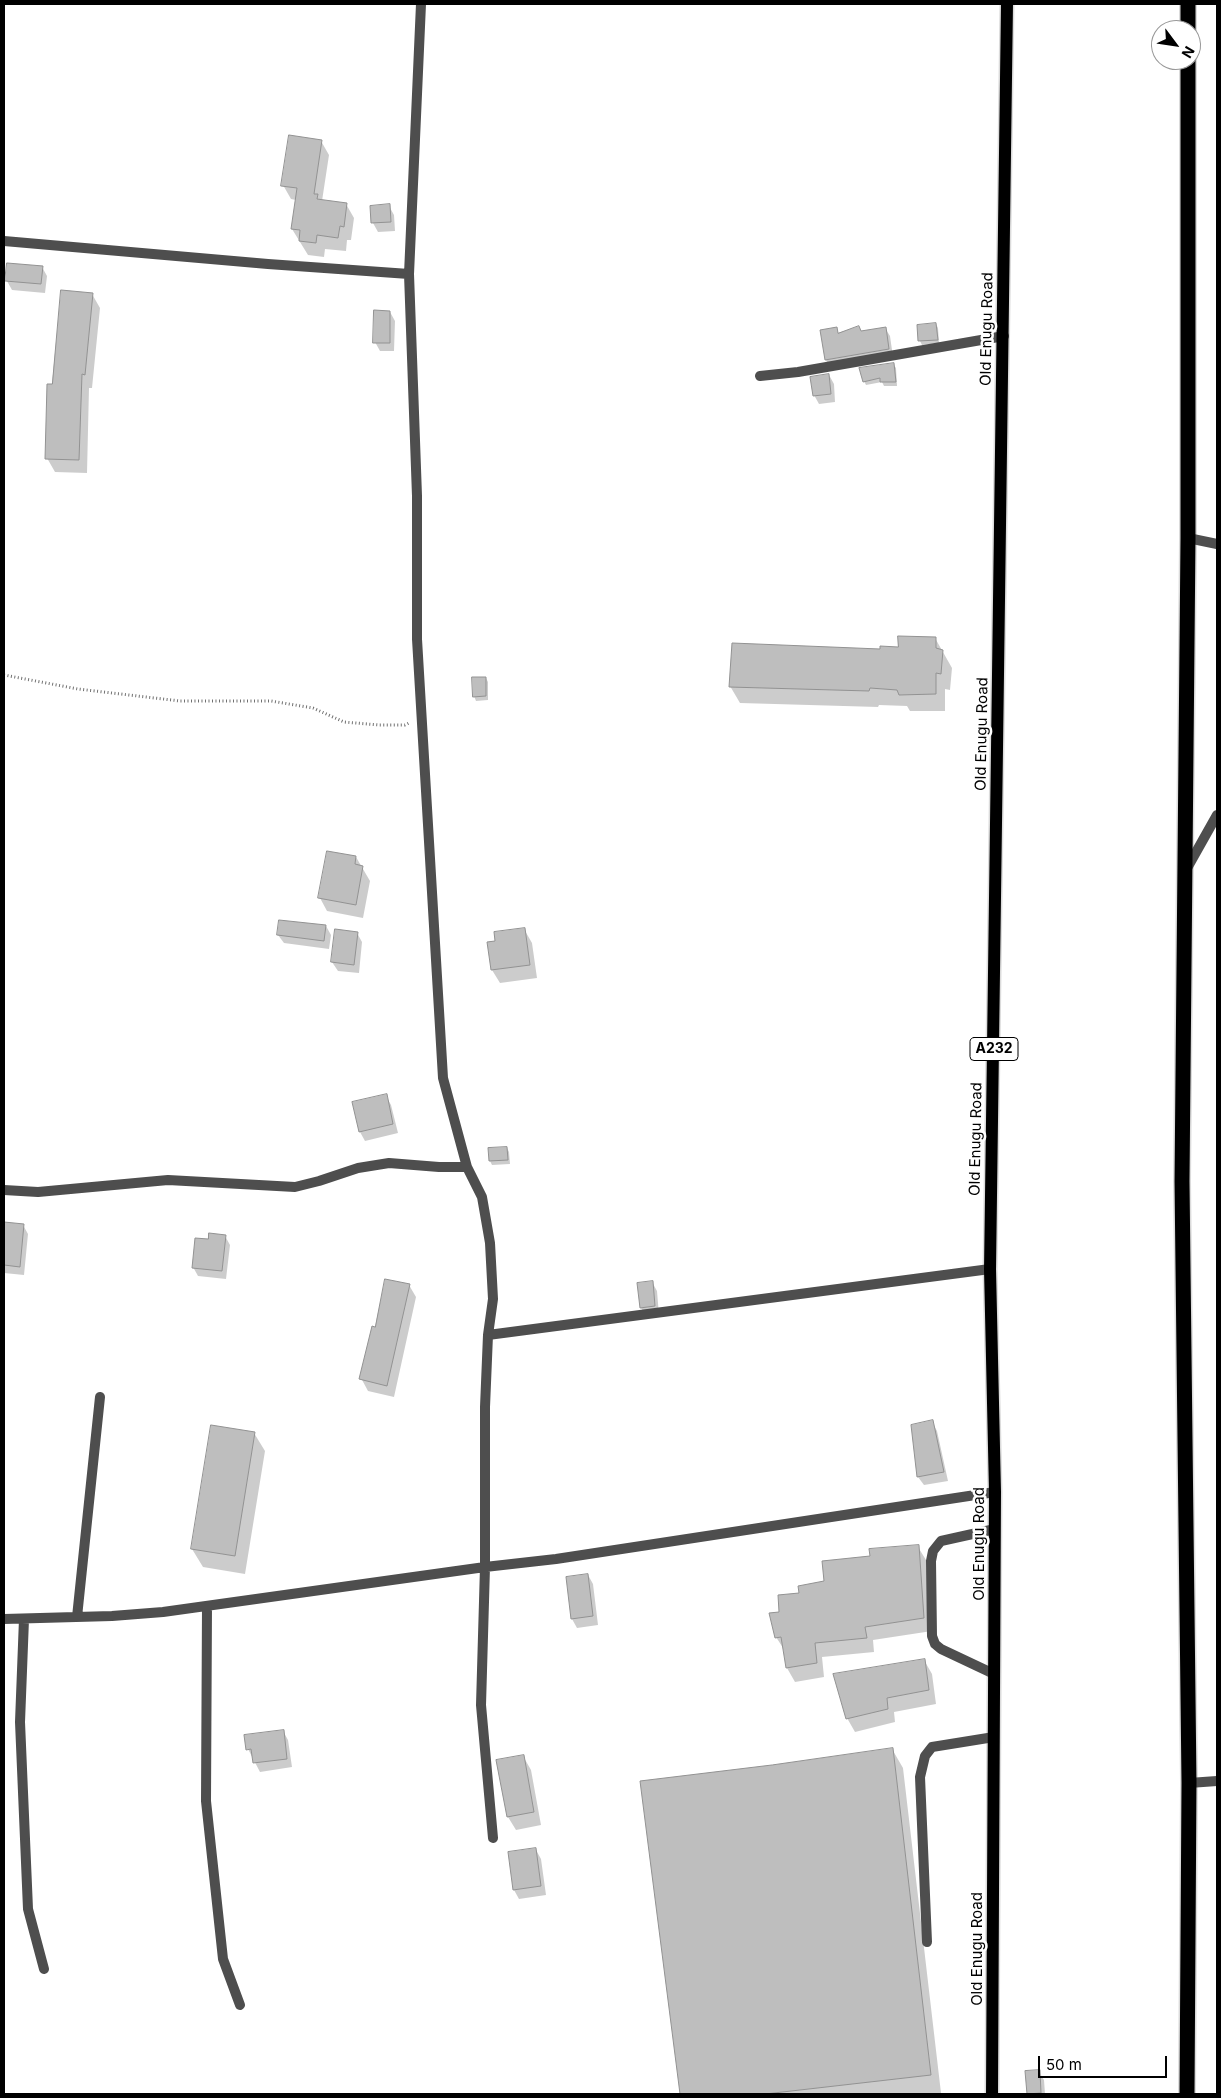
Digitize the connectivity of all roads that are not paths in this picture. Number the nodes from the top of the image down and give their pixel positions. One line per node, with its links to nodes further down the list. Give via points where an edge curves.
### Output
1 (421, 4): 7 (street)
2 (1007, 4): 8 (main road, Old Enugu Road / A232)
3 (1188, 4): 4 (highway)
4 (1188, 20)
5 (1188, 70): 10 (highway)
6 (4, 241): 7 (street)
7 (408, 274): 14 (street, via 417,496 417,639 443,1078)
8 (1004, 336): 9 (street); 16 (main road, Old Enugu Road / A232)
9 (760, 376)
10 (1188, 538): 11 (street); 13 (highway)
11 (1217, 544)
12 (1217, 815): 13 (street)
13 (1186, 871): 29 (highway, via 1182,1181)
14 (467, 1167): 15 (street, via 389,1163 358,1168 295,1187 168,1180 38,1192); 17 (street, via 482,1197 490,1243 493,1299)
15 (4, 1190)
16 (990, 1269): 17 (street); 19 (main road, Old Enugu Road / A232)
17 (488, 1336): 21 (street)
18 (100, 1397): 23 (street)
19 (995, 1492): 20 (main road, Old Enugu Road / A232); 21 (street)
20 (995, 1529): 26 (main road, Old Enugu Road / A232); 26 (street, via 941,1541 933,1551 931,1561 932,1636 935,1644 941,1650)
21 (485, 1566): 22 (street); 30 (street, via 481,1705)
22 (207, 1606): 23 (street); 33 (street, via 206,1801 223,1959)
23 (77, 1617): 24 (street)
24 (24, 1618): 25 (street); 32 (street, via 20,1722 28,1909)
25 (4, 1619)
26 (994, 1674): 27 (main road, Old Enugu Road / A232)
27 (994, 1737): 31 (street, via 932,1747 925,1756 920,1777); 34 (main road, Old Enugu Road / A232)
28 (1217, 1781): 29 (street)
29 (1189, 1783): 35 (highway)
30 (493, 1838)
31 (927, 1942)
32 (44, 1969)
33 (240, 2004)
34 (992, 2094)
35 (1187, 2094)

